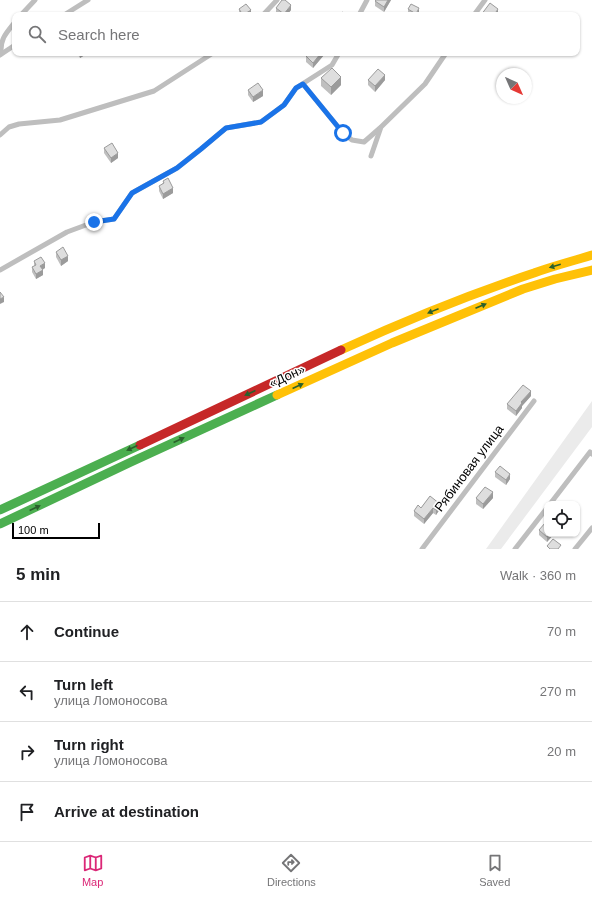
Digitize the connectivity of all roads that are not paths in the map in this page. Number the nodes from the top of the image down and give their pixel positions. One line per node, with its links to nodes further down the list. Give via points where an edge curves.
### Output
1 (34, 0): 6 (street)
2 (88, 0): 7 (street)
3 (277, 0): 8 (street)
4 (367, 0): 9 (street)
5 (486, 0): 10 (street)
6 (24, 12)
7 (69, 12)
8 (266, 12)
9 (361, 12)
10 (476, 12)
11 (12, 26): 12 (street, via 4,35)
12 (0, 47): 14 (street)
13 (12, 47): 14 (street)
14 (1, 54)
15 (208, 56): 20 (street, via 154,91 60,120 19,124)
16 (337, 56): 18 (street, via 332,65)
17 (444, 56): 19 (street, via 425,84)
18 (303, 84): 19 (street, via 343,133 352,140 364,142); 23 (street, via 296,88 284,105 261,122 226,128 177,168 132,193 114,219 94,222 67,232)
19 (381, 127): 21 (street)
20 (0, 135)
21 (371, 156)
22 (592, 255): 28 (highway, «Дон», one-way to 28, via 484,290 385,330)
23 (0, 270)
24 (592, 270): 30 (highway, «Дон», one-way to 24, via 392,343 523,289)
25 (534, 401): 32 (street, Рябиновая улица)
26 (592, 454): 27 (street, via 590,452)
27 (552, 501)
28 (0, 510)
29 (544, 512): 33 (street)
30 (0, 524)
31 (592, 528): 34 (street)
32 (422, 549)
33 (516, 549)
34 (575, 549)

